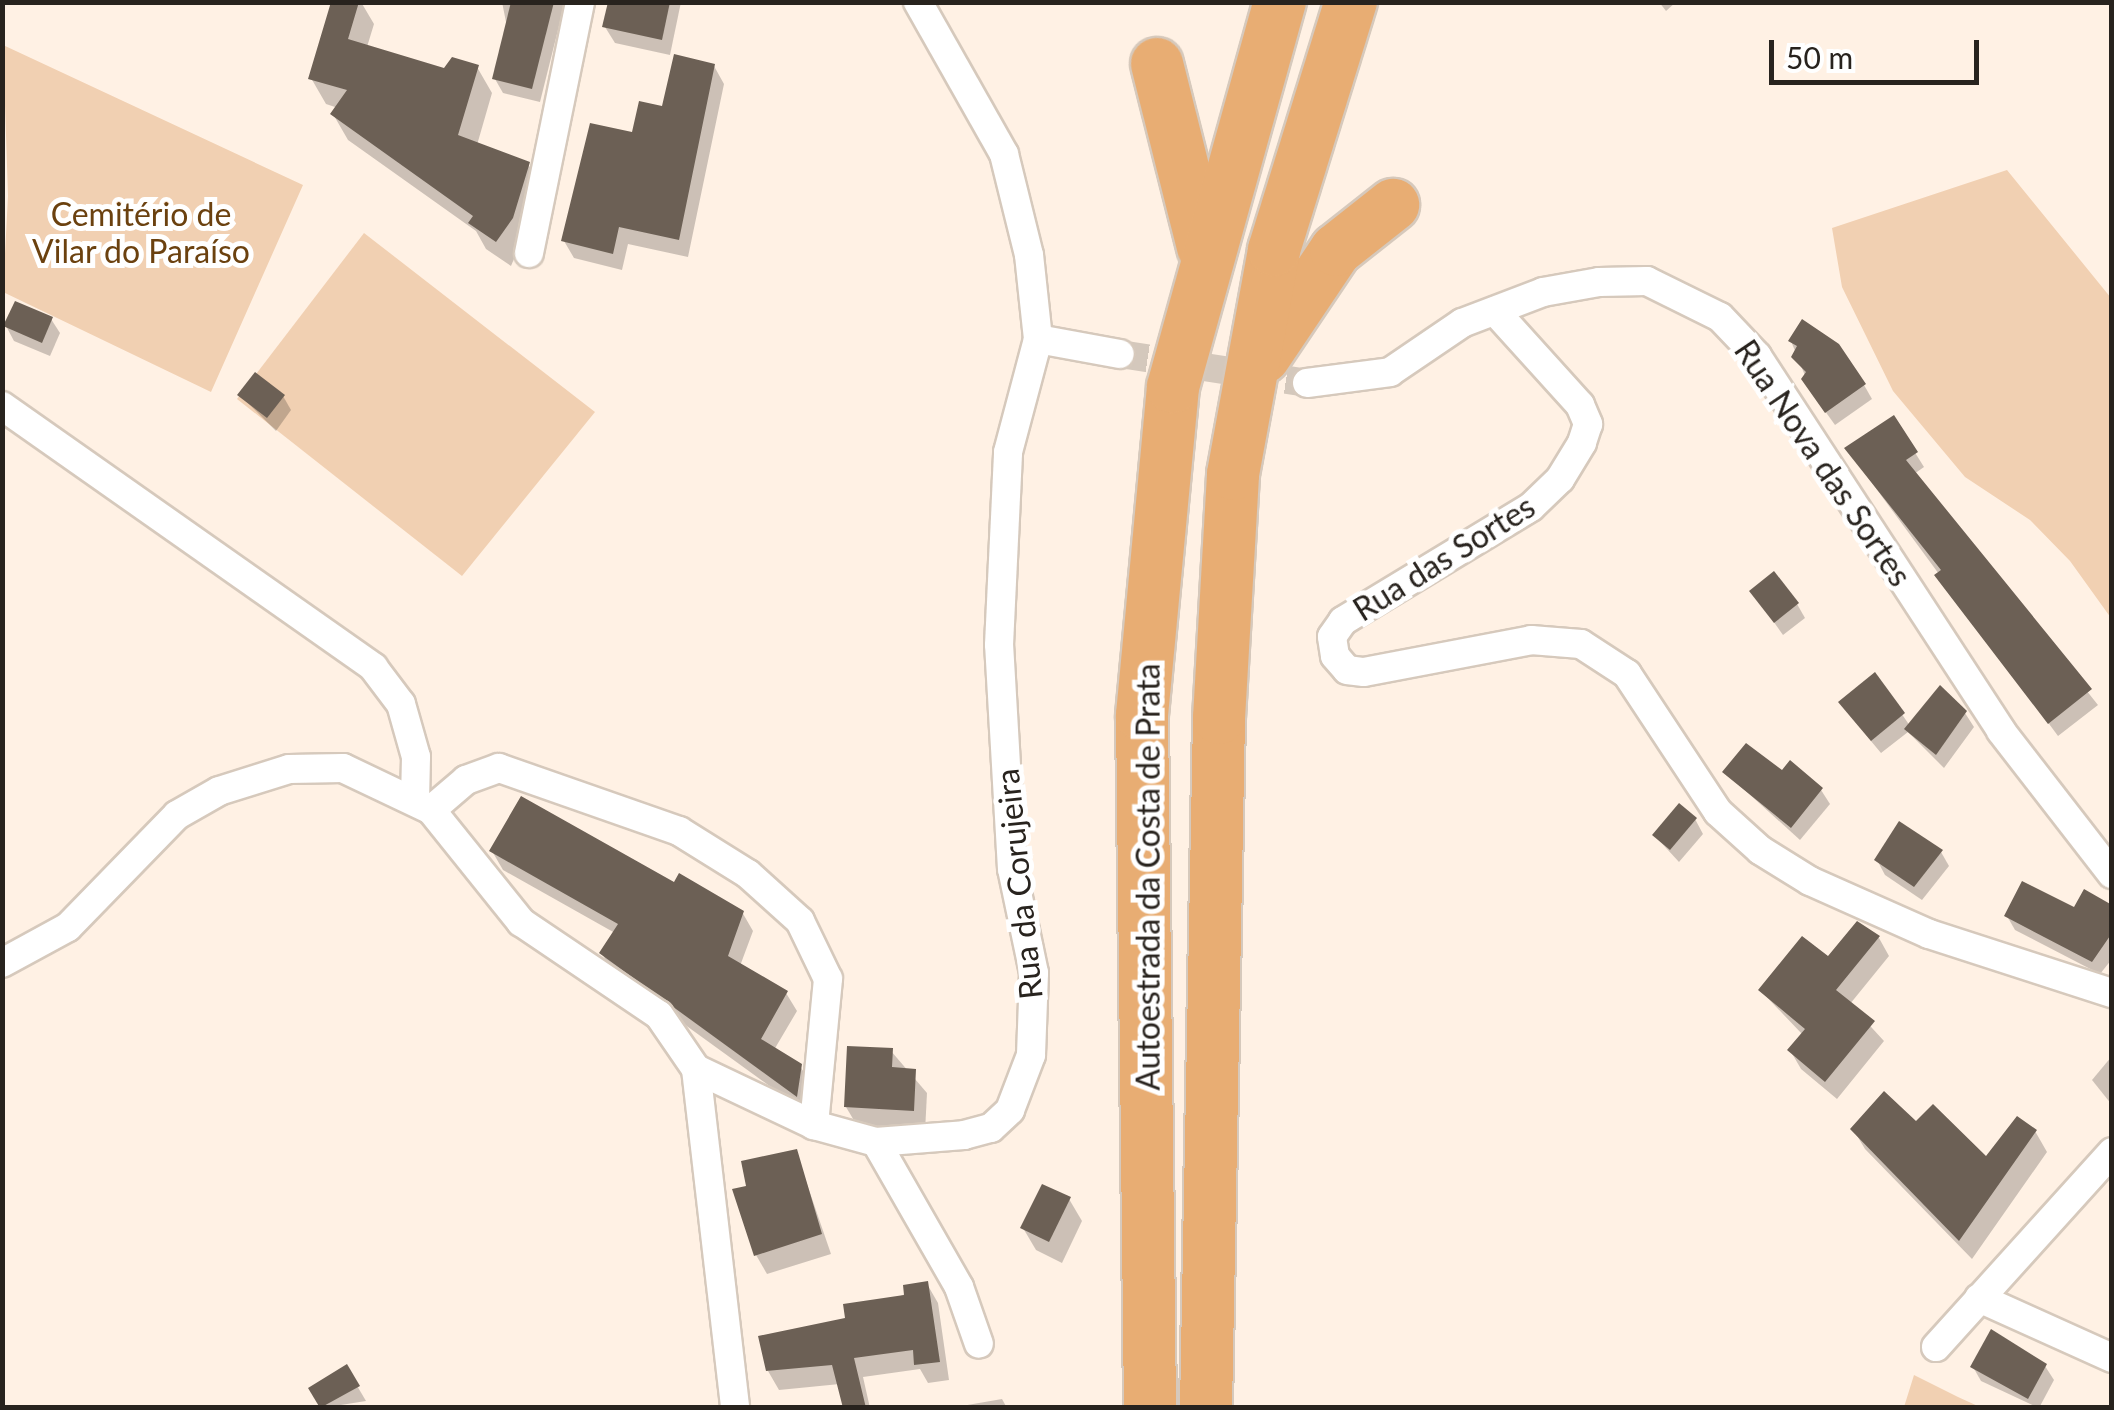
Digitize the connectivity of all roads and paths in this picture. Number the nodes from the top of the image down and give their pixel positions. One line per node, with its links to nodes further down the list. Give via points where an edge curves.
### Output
1 (580, 2): 7 (street)
2 (918, 2): 10 (street, via 1004,154 1029,255)
3 (1280, 2): 8 (highway, Autoestrada da Costa de Prata)
4 (1351, 2): 13 (highway, Autoestrada da Costa de Prata, via 1274,250)
5 (1156, 64): 8 (highway)
6 (1394, 205): 13 (highway, via 1336,250)
7 (529, 253)
8 (1205, 255): 28 (highway, Autoestrada da Costa de Prata, via 1173,387 1142,715)
9 (1495, 312): 12 (street, Rua Nova das Sortes, via 1462,323 1390,372); 16 (street, Rua Nova das Sortes, via 1543,292 1647,281 1720,317 1757,356 2002,731); 18 (street, Rua das Sortes, via 1580,405 1588,424 1582,443 1560,479 1531,507 1343,621 1332,637 1335,656 1347,670 1531,640 1581,644 1634,682 1718,812 1760,850 1810,882 1915,928)
10 (1038, 339): 11 (street); 21 (street, Rua da Corujeira, via 1008,452 999,645 1012,869 1034,973 1031,1056 1010,1110 991,1128)
11 (1120, 354)
12 (1307, 383)
13 (1247, 384): 29 (highway, Autoestrada da Costa de Prata, via 1233,474 1219,718)
14 (2, 406): 15 (street, via 373,666 401,704)
15 (423, 805): 17 (street, Rua da Corujeira, via 343,768 315,766 218,790 177,815 58,935); 19 (street, Rua da Corujeira, via 522,922 659,1015); 20 (street, via 500,768 679,831 748,874 800,922 828,979)
16 (2112, 874)
17 (2, 963)
18 (2112, 992)
19 (696, 1069): 20 (street, Rua da Corujeira); 27 (street)
20 (814, 1126): 21 (street, Rua da Corujeira)
21 (876, 1142): 24 (street, via 959,1286)
22 (2112, 1152): 23 (street)
23 (1979, 1298): 25 (street); 26 (street)
24 (979, 1344)
25 (1936, 1347)
26 (2112, 1358)
27 (735, 1408)
28 (1150, 1408)
29 (1206, 1408)

